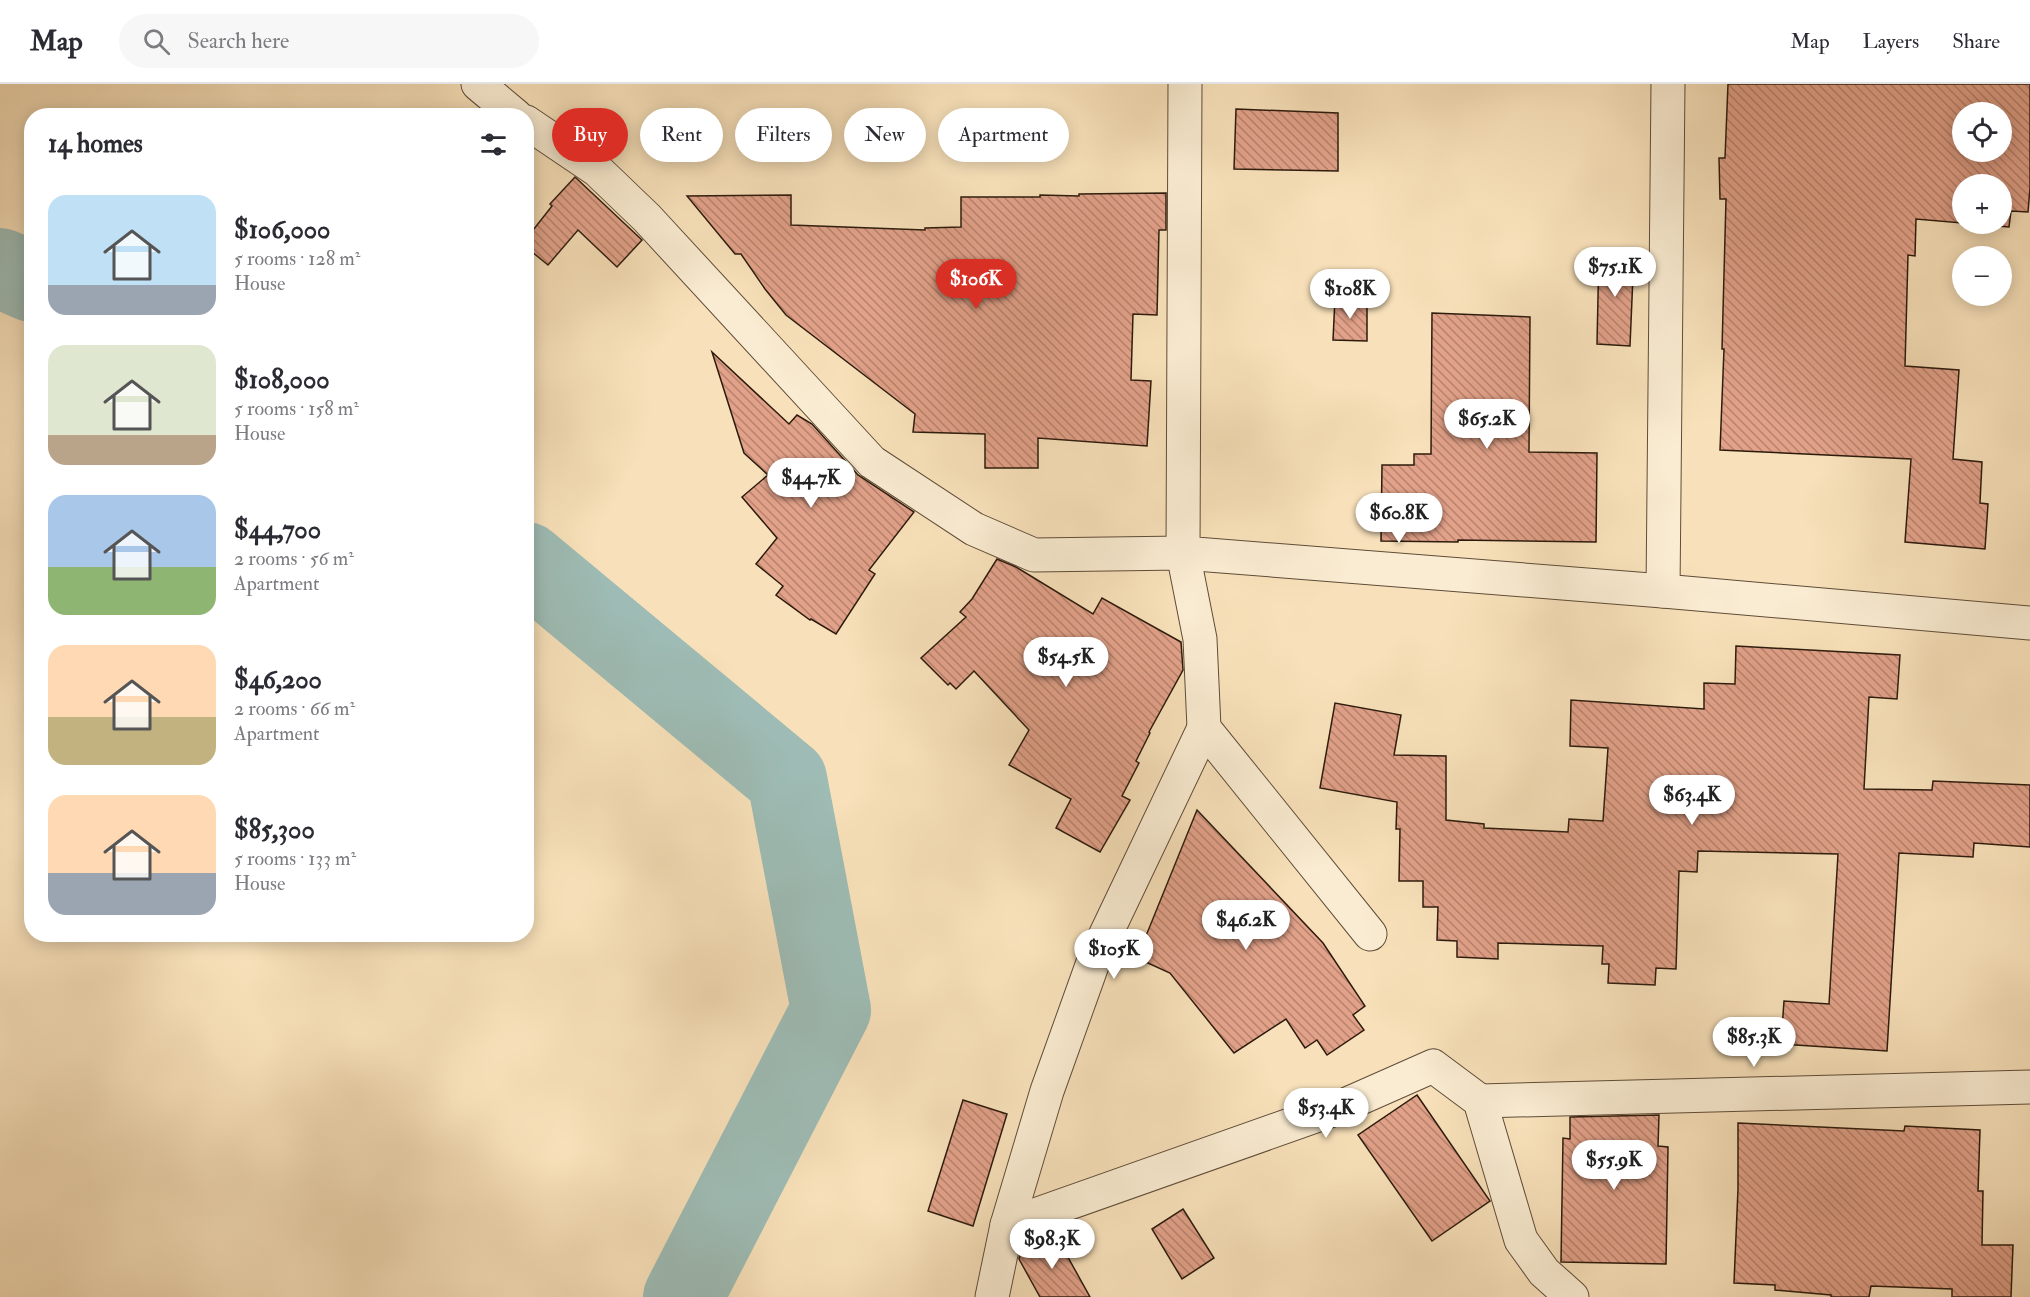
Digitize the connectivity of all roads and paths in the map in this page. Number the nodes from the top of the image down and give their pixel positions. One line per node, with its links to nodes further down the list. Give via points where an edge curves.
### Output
1 (478, 84): 4 (street)
2 (1185, 84): 6 (street)
3 (1668, 84): 7 (street)
4 (506, 108)
5 (534, 127): 6 (street, via 597,170 647,218 872,462 890,474 974,529 1034,555)
6 (1183, 553): 7 (street); 9 (street, via 1200,639)
7 (1663, 591): 8 (street)
8 (2030, 623)
9 (1204, 728): 10 (street); 13 (street, via 1095,957 1047,1091)
10 (1370, 934)
11 (2030, 1087): 12 (street)
12 (1480, 1101): 13 (street, via 1433,1066 1338,1108); 15 (street, via 1521,1240 1544,1272)
13 (1007, 1225): 14 (street)
14 (992, 1297)
15 (1572, 1297)

